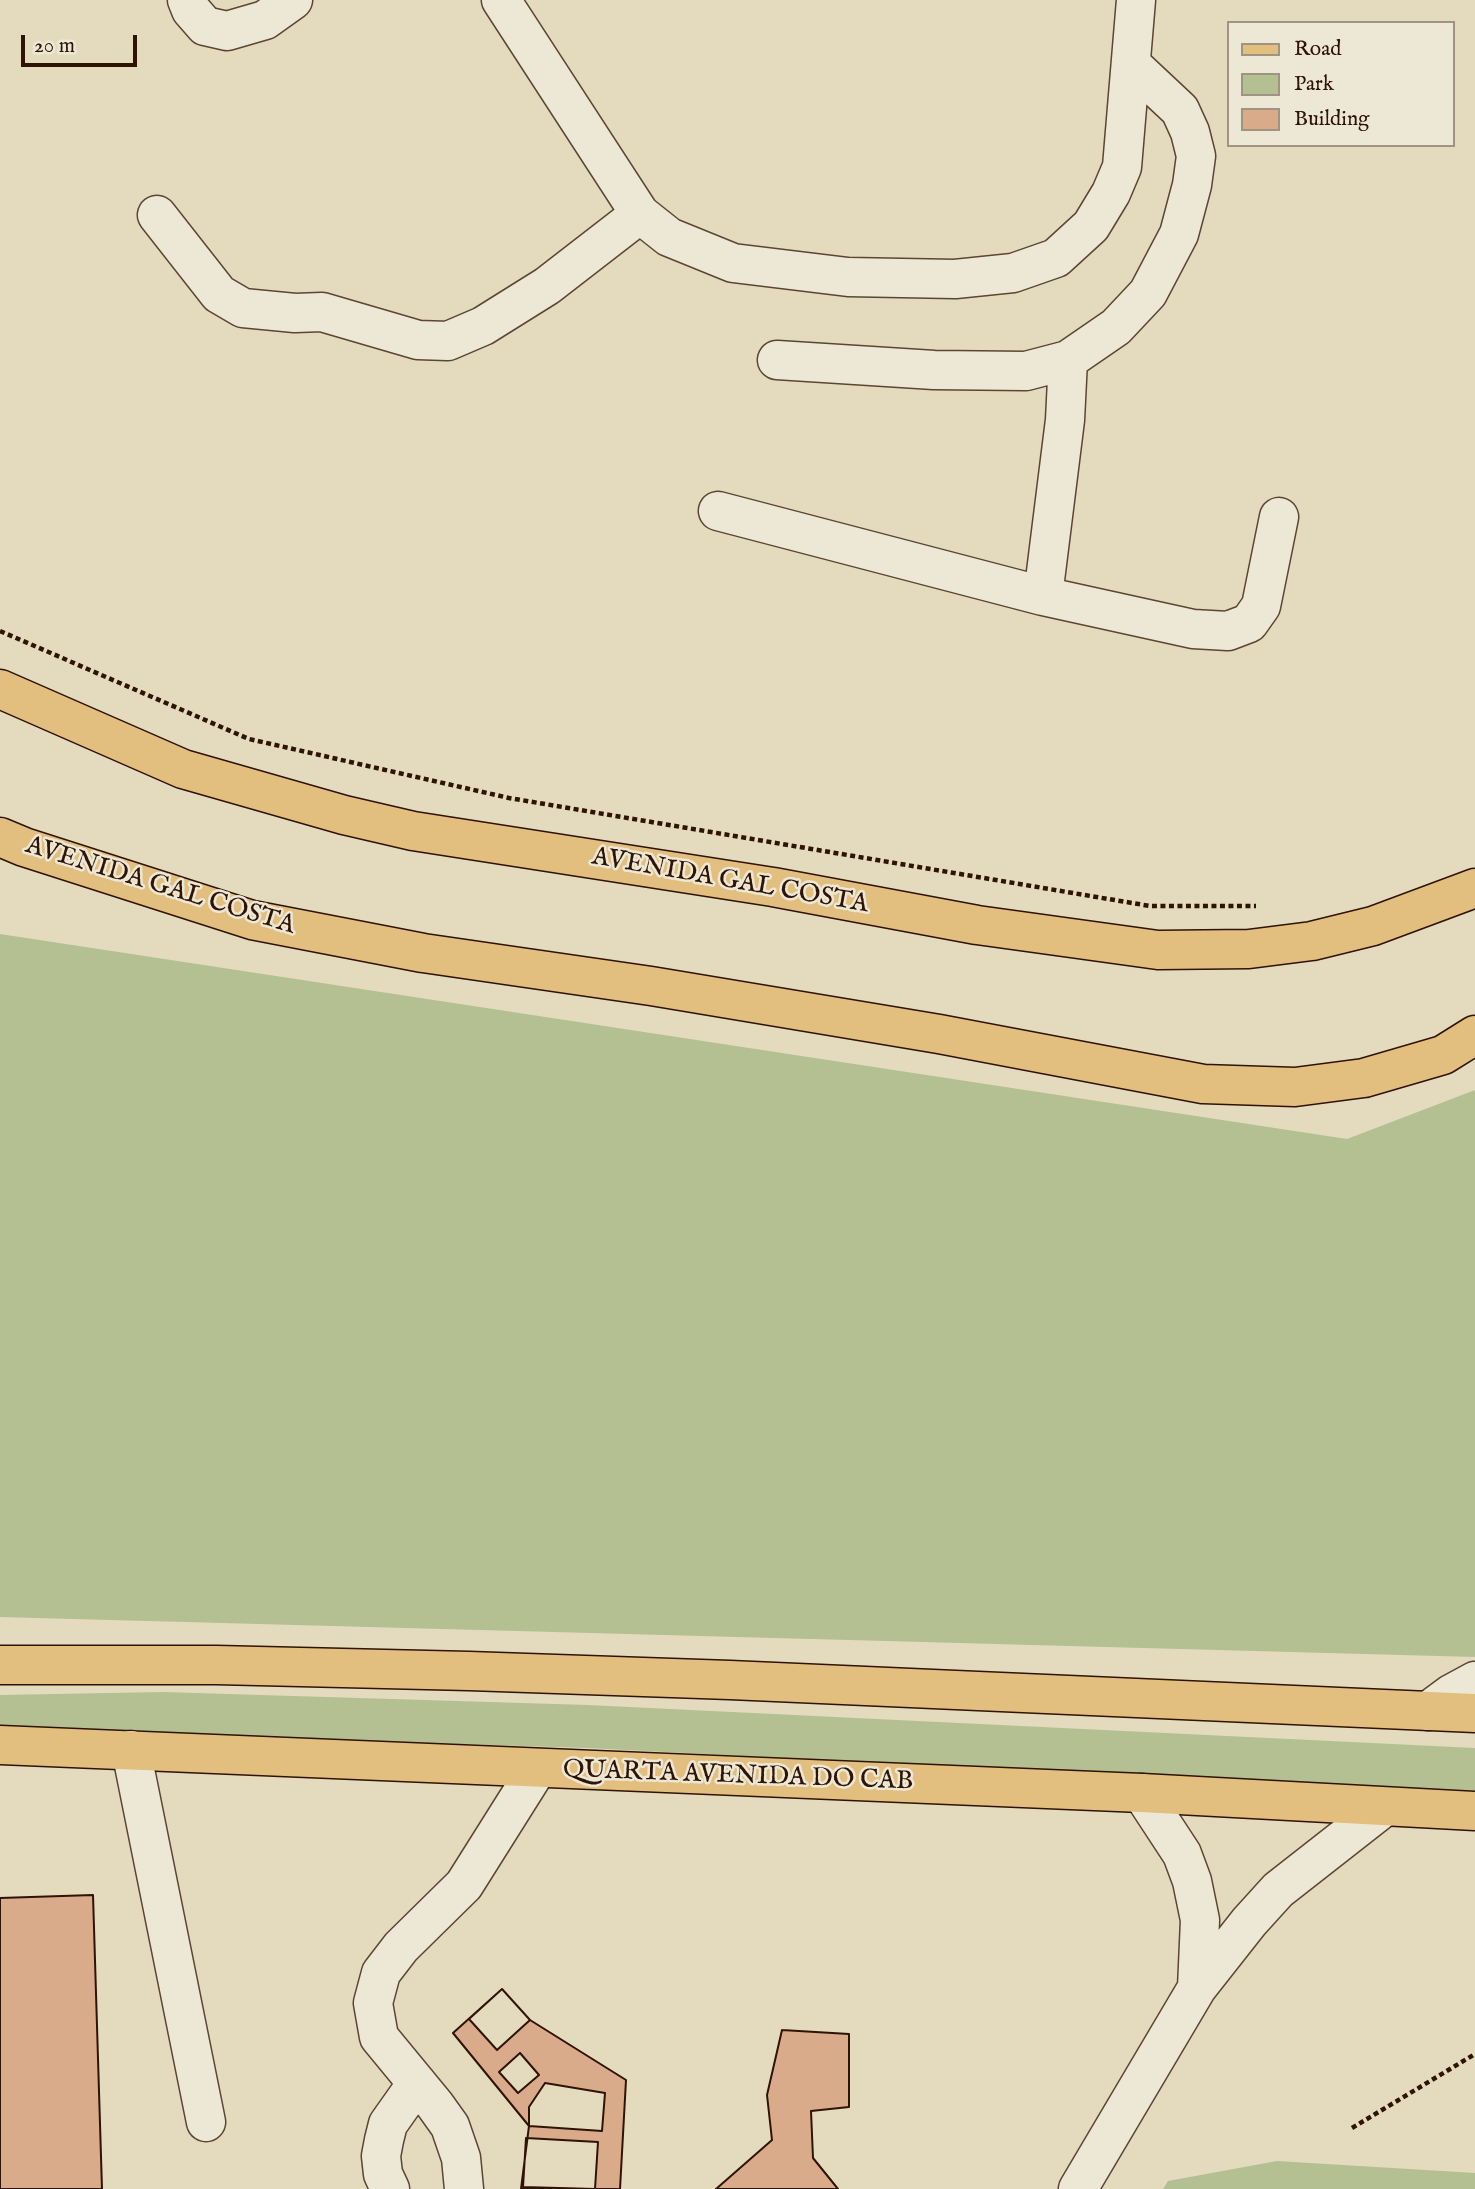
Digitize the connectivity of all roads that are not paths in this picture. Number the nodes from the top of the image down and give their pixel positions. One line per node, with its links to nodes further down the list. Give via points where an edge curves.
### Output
1 (187, 0): 2 (street, via 205,26 226,31 265,20)
2 (293, 0)
3 (501, 0): 6 (street)
4 (1136, 0): 5 (street)
5 (1132, 65): 6 (street, via 1122,167 1111,193 1091,226 1056,258 1013,273 955,279 848,277 733,263 669,237); 9 (street, via 1180,110 1196,156 1192,186 1179,234 1148,293 1116,327)
6 (640, 214): 7 (street, via 547,286 483,326 447,341 418,340 322,312 243,308 219,294)
7 (158, 215)
8 (778, 360): 9 (street, via 986,372 1026,371)
9 (1068, 360): 12 (street)
10 (718, 511): 12 (street)
11 (1279, 517): 12 (street, via 1261,606 1249,623 1228,631 1193,629)
12 (1043, 596)
13 (0, 689): 15 (main road, AVENIDA GAL COSTA, via 183,769 413,831 773,887 977,925 1158,950 1250,949 1312,941 1373,926)
14 (0, 837): 16 (main road, AVENIDA GAL COSTA, via 252,920 423,953 939,1034 1203,1083 1295,1087 1364,1078 1443,1055)
15 (1475, 888)
16 (1475, 1035)
17 (0, 1665): 19 (main road, via 483,1672)
18 (1475, 1681): 19 (street)
19 (1428, 1711): 20 (main road)
20 (1475, 1713)
21 (0, 1745): 22 (main road, QUARTA AVENIDA DO CAB)
22 (131, 1749): 23 (main road, QUARTA AVENIDA DO CAB); 29 (street)
23 (537, 1769): 24 (main road, QUARTA AVENIDA DO CAB); 28 (street, via 464,1885 381,1973 373,2003 379,2037)
24 (1142, 1793): 25 (main road, QUARTA AVENIDA DO CAB); 27 (street, via 1182,1854 1192,1881 1200,1920)
25 (1384, 1807): 26 (main road, QUARTA AVENIDA DO CAB); 27 (street, via 1278,1890)
26 (1475, 1811)
27 (1197, 1987): 32 (street)
28 (417, 2083): 30 (street, via 388,2124 381,2155); 31 (street, via 450,2126 461,2158)
29 (206, 2122)
30 (390, 2189)
31 (464, 2189)
32 (1078, 2189)

